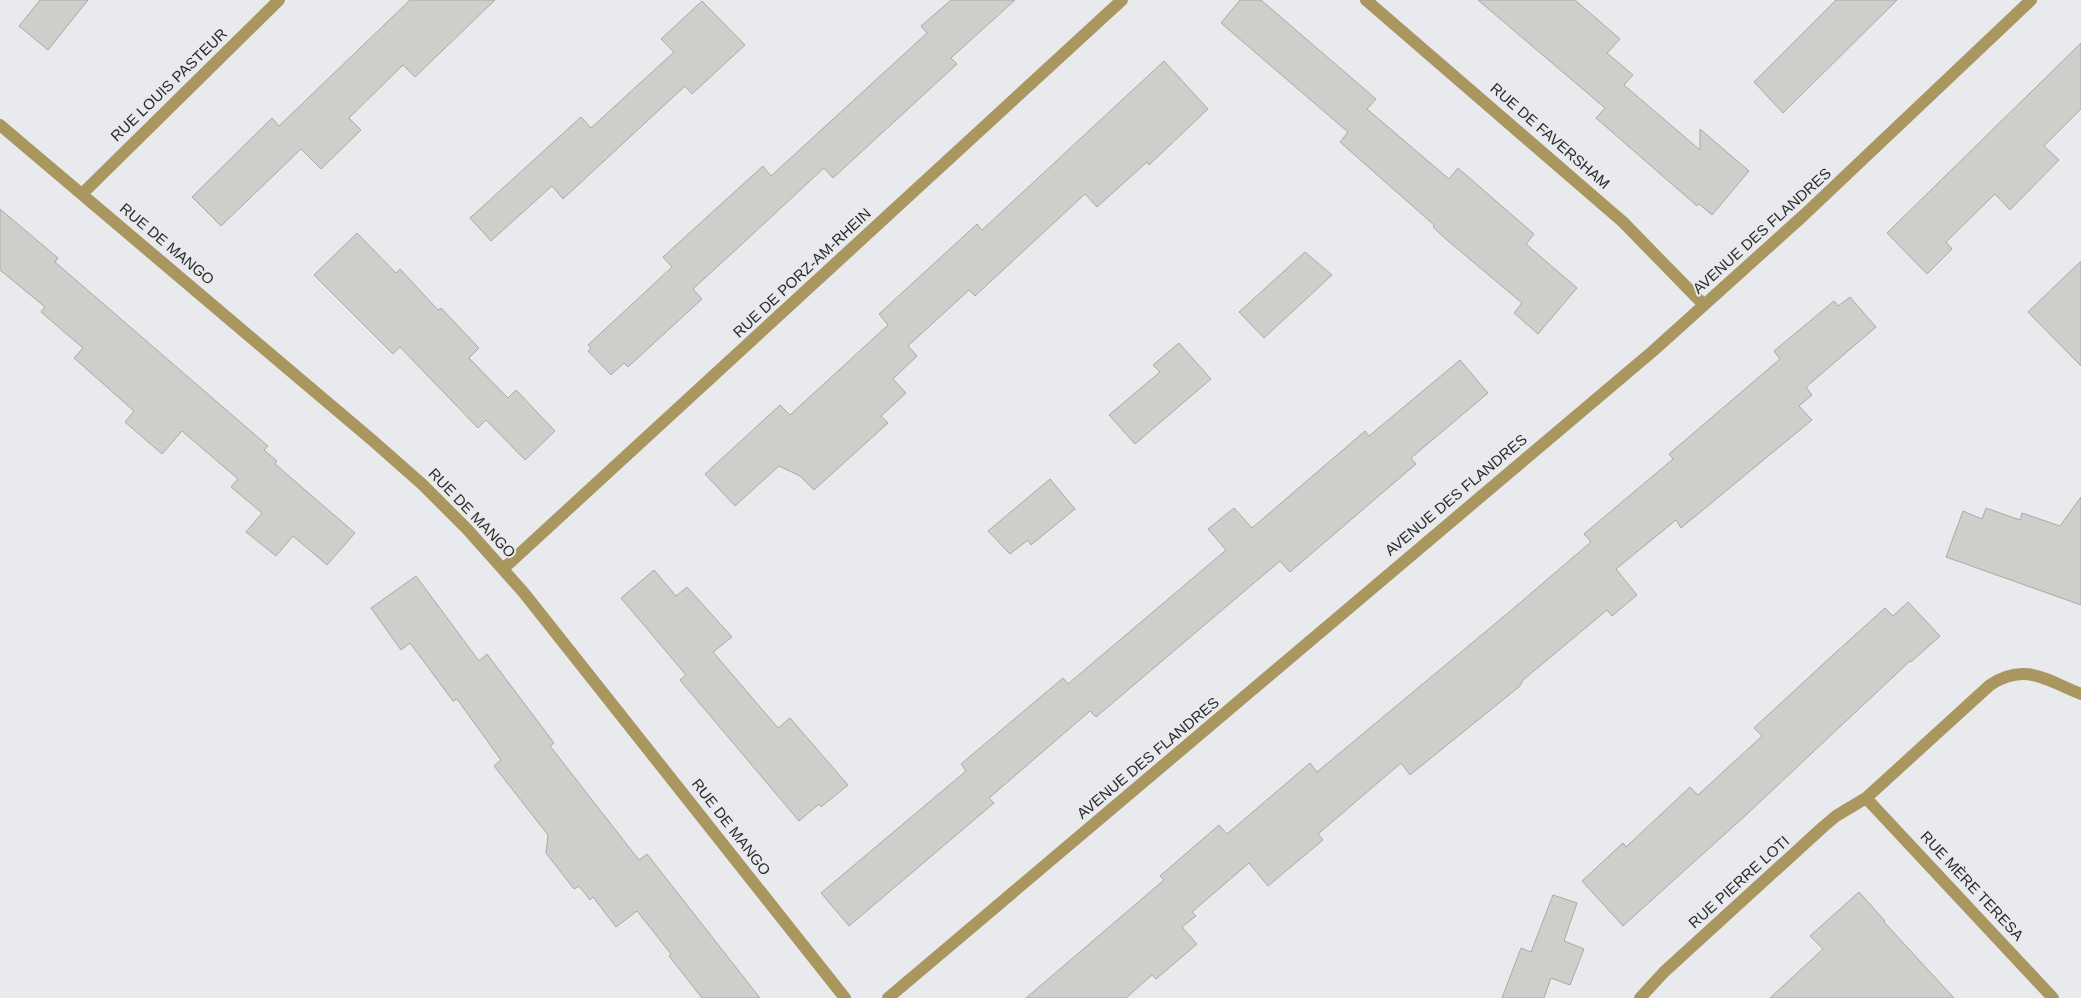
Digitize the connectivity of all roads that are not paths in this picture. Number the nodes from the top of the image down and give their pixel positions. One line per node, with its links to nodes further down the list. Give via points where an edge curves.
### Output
1 (279, 0): 6 (street, RUE LOUIS PASTEUR)
2 (1122, 0): 8 (street, RUE DE PORZ-AM-RHEIN)
3 (1366, 0): 7 (street, RUE DE FAVERSHAM, via 1623,222)
4 (2031, 0): 7 (street, AVENUE DES FLANDRES)
5 (0, 125): 6 (street, RUE DE MANGO)
6 (82, 194): 8 (street, RUE DE MANGO, via 423,485)
7 (1704, 305): 12 (street, AVENUE DES FLANDRES)
8 (503, 569): 11 (street, RUE DE MANGO)
9 (2081, 694): 10 (street, RUE PIERRE LOTI, via 2031,674 2013,674 1998,680)
10 (1866, 798): 13 (street, RUE PIERRE LOTI, via 1823,827 1669,967); 14 (street, RUE MÈRE TERESA)
11 (845, 998)
12 (888, 998)
13 (1640, 998)
14 (2053, 998)

